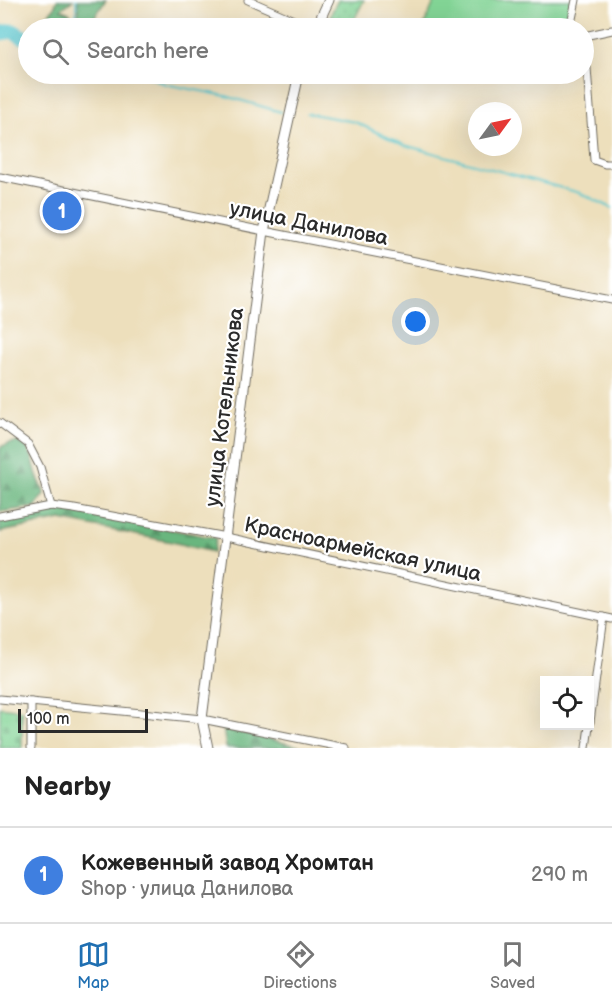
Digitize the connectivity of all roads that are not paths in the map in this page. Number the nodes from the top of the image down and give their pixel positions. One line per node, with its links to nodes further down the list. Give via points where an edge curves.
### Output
1 (248, 0): 4 (street)
2 (329, 0): 5 (street)
3 (576, 0): 6 (street)
4 (290, 18)
5 (319, 18)
6 (572, 18)
7 (612, 30): 8 (street)
8 (594, 34)
9 (297, 84): 13 (street, улица Котельникова)
10 (588, 84): 11 (street, via 594,160)
11 (612, 164)
12 (0, 177): 13 (street, улица Данилова)
13 (264, 231): 14 (street, улица Данилова); 19 (street, улица Котельникова)
14 (612, 300)
15 (2, 424): 16 (street); 17 (street, via 28,444 40,467)
16 (0, 433)
17 (51, 506): 18 (street, Красноармейская улица); 19 (street, Красноармейская улица)
18 (0, 516)
19 (226, 537): 20 (street, Красноармейская улица); 24 (street, улица Котельникова)
20 (608, 618): 21 (street)
21 (594, 696)
22 (0, 699): 23 (street)
23 (31, 702): 24 (street); 26 (street)
24 (202, 719): 27 (street, улица Котельникова); 28 (street)
25 (588, 730): 29 (street)
26 (31, 748)
27 (208, 748)
28 (346, 748)
29 (586, 748)

